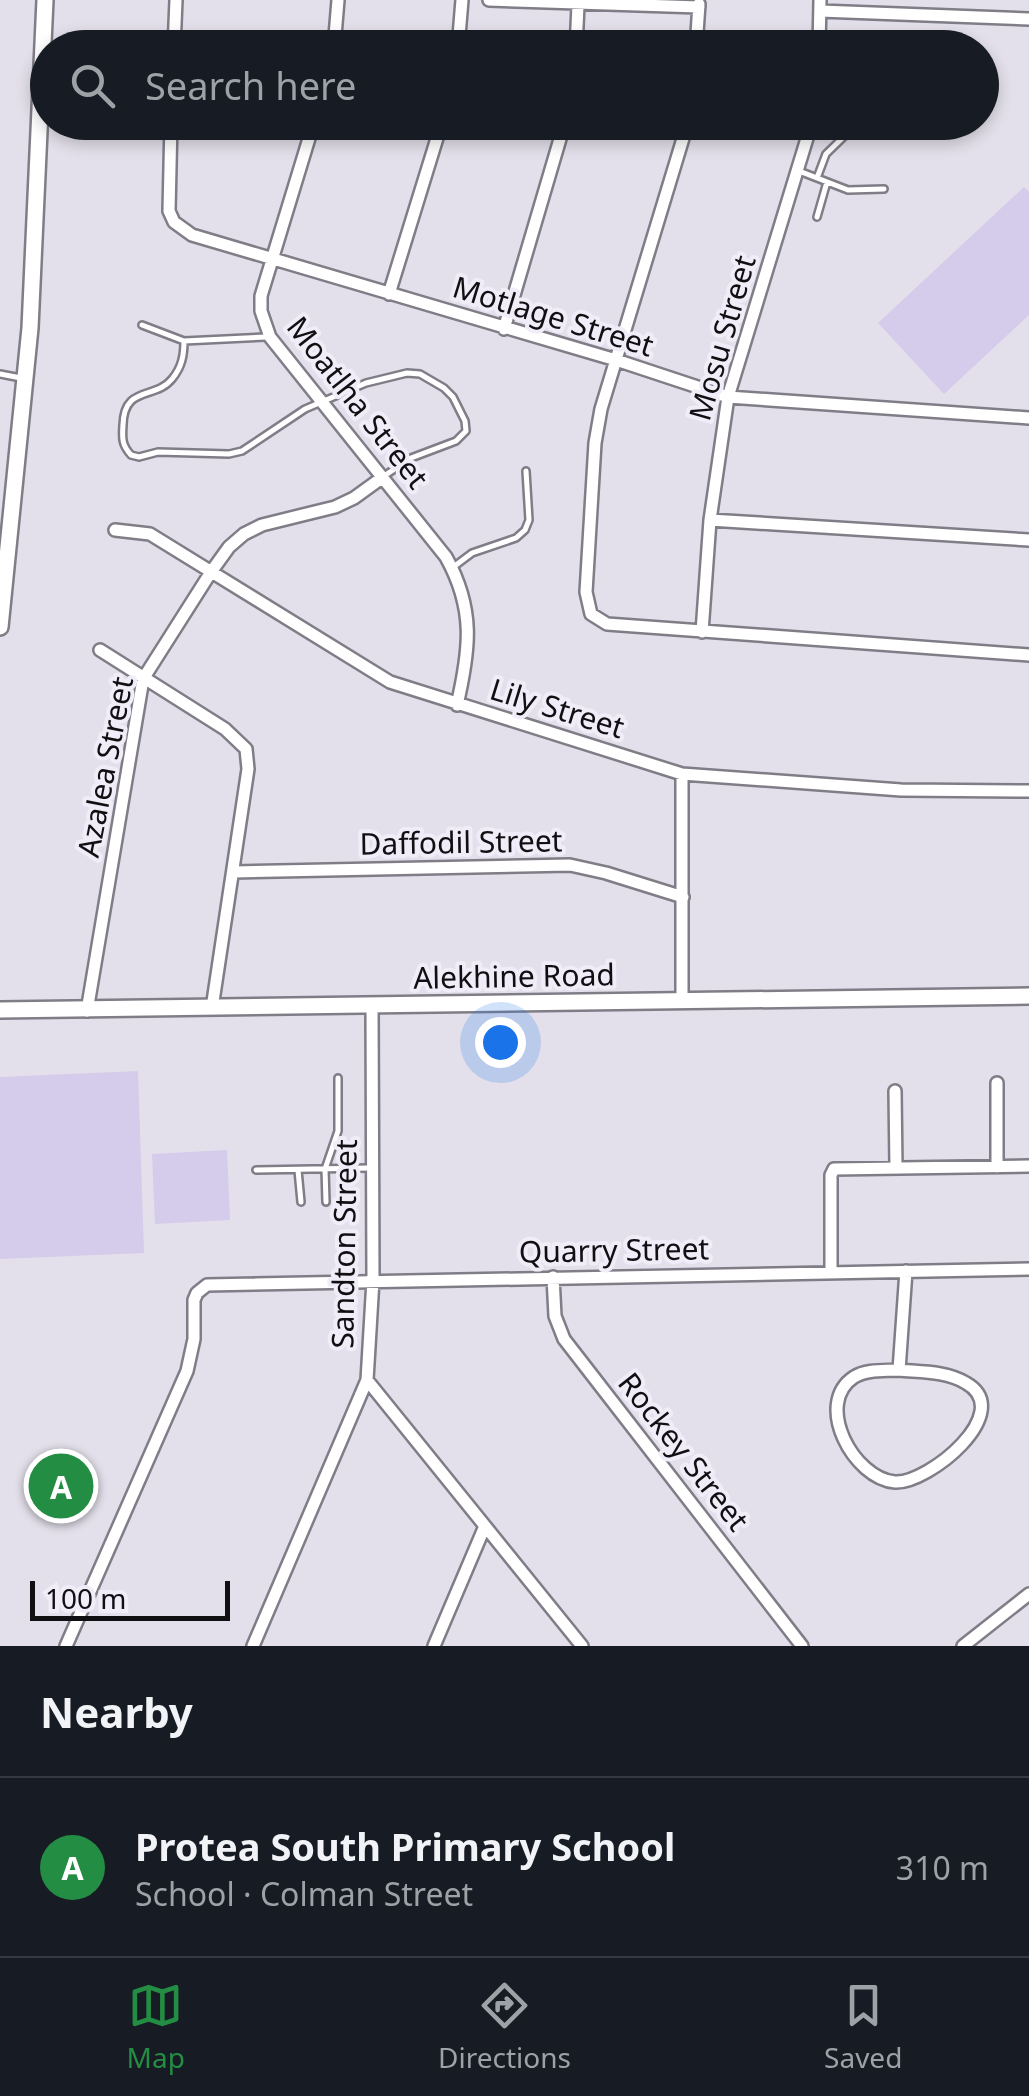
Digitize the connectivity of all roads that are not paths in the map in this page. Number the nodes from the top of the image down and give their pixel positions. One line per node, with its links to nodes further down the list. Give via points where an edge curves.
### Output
1 (44, 0): 10 (street)
2 (176, 0): 11 (street)
3 (338, 0): 12 (street)
4 (462, 0): 13 (street)
5 (489, 0): 7 (street)
6 (699, 4): 7 (street); 15 (street)
7 (578, 5): 14 (street)
8 (820, 6): 9 (street)
9 (1029, 20)
10 (43, 30)
11 (175, 30)
12 (336, 30)
13 (460, 30)
14 (577, 30)
15 (697, 30)
16 (38, 140): 37 (street)
17 (170, 140): 29 (street, Motlage Street, via 174,222 192,236)
18 (308, 140): 29 (street, Moatlha Street)
19 (437, 140): 30 (street)
20 (560, 140): 32 (street)
21 (683, 140): 35 (street)
22 (807, 140): 24 (street, Mosu Street)
23 (840, 140): 25 (lane, via 826,154)
24 (799, 171): 25 (lane); 38 (street, Mosu Street)
25 (818, 178): 26 (lane)
26 (827, 182): 27 (lane, via 856,191); 28 (lane)
27 (884, 189)
28 (817, 217)
29 (272, 259): 30 (street, Motlage Street); 33 (street, Moatlha Street, via 261,296)
30 (390, 294): 32 (street, Motlage Street)
31 (142, 325): 34 (lane)
32 (504, 329): 35 (street, Motlage Street)
33 (270, 337): 34 (lane); 39 (street, Moatlha Street)
34 (184, 341): 39 (lane, via 184,360 170,382 125,409 122,442 135,457 242,451)
35 (616, 360): 38 (street, Motlage Street); 49 (street, via 596,443 589,610 607,624)
36 (0, 374): 37 (lane)
37 (24, 378): 48 (street)
38 (728, 397): 40 (street, Motlage Street); 43 (street, Mosu Street)
39 (323, 402): 42 (street, Moatlha Street); 42 (lane, via 408,373 454,397 465,421 462,436)
40 (1029, 418)
41 (526, 471): 46 (lane, via 525,530)
42 (383, 477): 46 (street, Moatlha Street); 47 (street, Azalea Street, via 335,507 244,534)
43 (710, 520): 45 (street); 49 (street, Mosu Street)
44 (115, 530): 47 (street, Lily Street, via 150,534)
45 (1029, 540)
46 (452, 568): 53 (street, Moatlha Street, via 468,628)
47 (211, 572): 52 (street, Azalea Street); 53 (street, Lily Street, via 390,682)
48 (0, 627)
49 (702, 632): 51 (street)
50 (100, 650): 52 (street)
51 (1029, 655)
52 (144, 679): 56 (street, via 246,749); 63 (street, Azalea Street)
53 (457, 705): 54 (street, Lily Street)
54 (682, 774): 55 (street, Lily Street, via 858,788); 57 (street)
55 (1029, 791)
56 (234, 872): 57 (street, Daffodil Street, via 570,866); 61 (street)
57 (684, 897): 59 (street)
58 (1029, 996): 59 (street, Alekhine Road)
59 (682, 1002): 60 (street, Alekhine Road)
60 (372, 1006): 61 (street, Alekhine Road); 69 (street, Sandton Street)
61 (212, 1008): 63 (street, Alekhine Road)
62 (0, 1010): 63 (street, Alekhine Road)
63 (87, 1010)
64 (338, 1078): 71 (lane, via 338,1131)
65 (996, 1083): 68 (street)
66 (896, 1091): 70 (street)
67 (1029, 1166): 68 (street)
68 (997, 1167): 70 (street)
69 (372, 1168): 71 (lane); 80 (street, Sandton Street)
70 (896, 1168): 78 (street, via 832,1172)
71 (325, 1169): 73 (lane); 75 (lane)
72 (256, 1170): 73 (lane)
73 (298, 1170): 74 (lane)
74 (300, 1202)
75 (326, 1202)
76 (1029, 1268): 77 (street, Quarry Street)
77 (906, 1270): 78 (street, Quarry Street); 81 (street)
78 (831, 1272): 79 (street, Quarry Street)
79 (554, 1277): 80 (street, Quarry Street); 89 (street, Rockey Street, via 564,1339)
80 (373, 1280): 82 (street, Sandton Street); 85 (street, Quarry Street, via 201,1288 186,1371)
81 (898, 1370): 81 (street, via 965,1382 982,1408 965,1440 927,1472 894,1482 861,1465 837,1414 845,1385 856,1376)
82 (368, 1380): 83 (street, Sandton Street); 86 (street)
83 (485, 1526): 87 (street); 88 (street, Sandton Street)
84 (1029, 1594): 90 (street)
85 (66, 1646)
86 (253, 1646)
87 (434, 1646)
88 (582, 1646)
89 (802, 1646)
90 (963, 1646)

